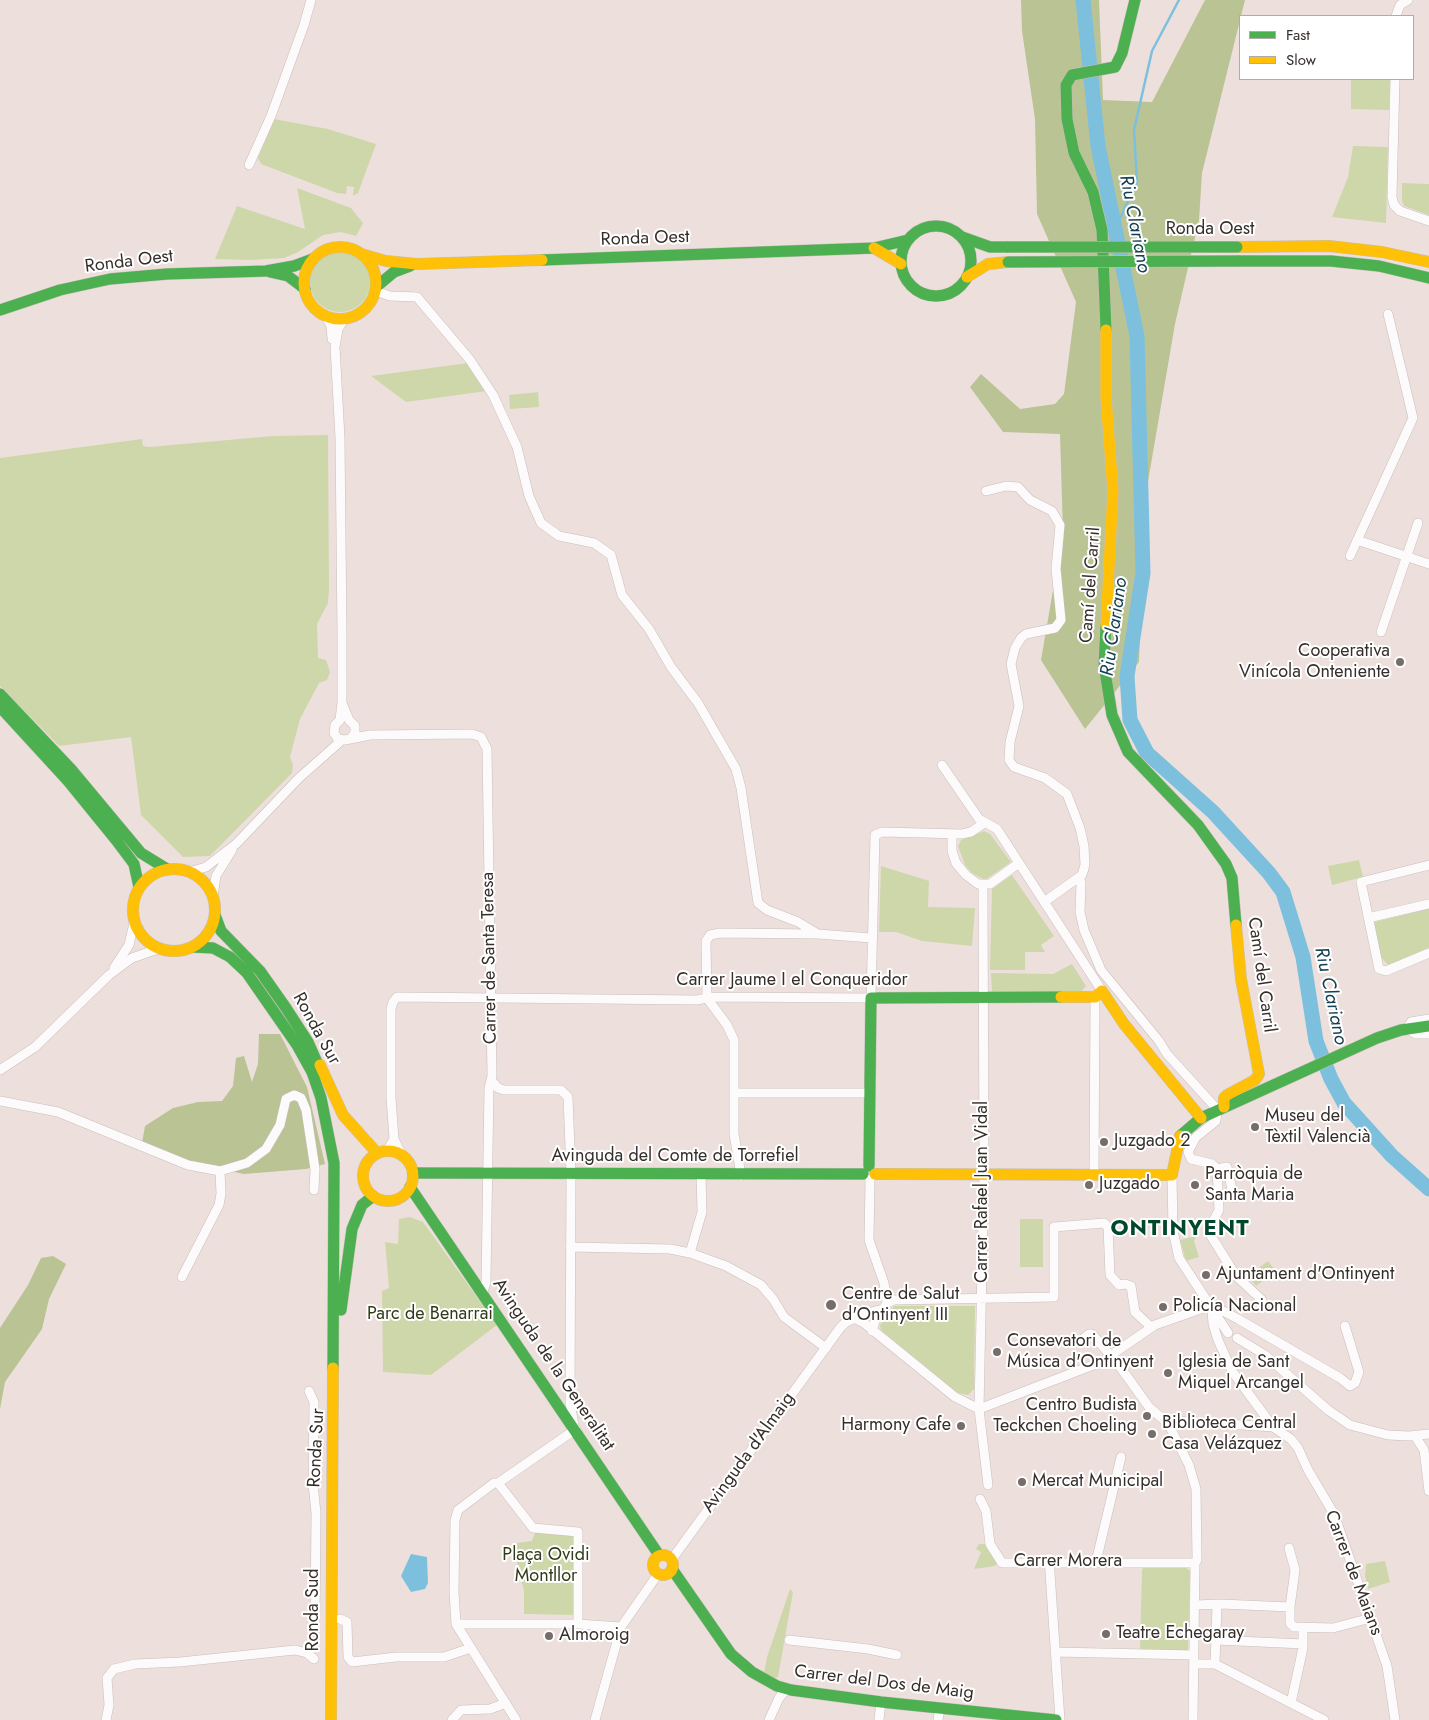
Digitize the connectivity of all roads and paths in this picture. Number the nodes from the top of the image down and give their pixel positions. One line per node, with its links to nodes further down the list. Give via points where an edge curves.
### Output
1 (311, 0): 6 (street, via 271,116)
2 (1136, 0): 77 (main road, Camí del Carril, via 1118,63 1112,69 1076,74 1069,77 1066,84 1067,119 1074,153 1093,192 1100,216 1106,310 1106,398 1114,491 1104,654 1106,684 1116,726 1131,756 1198,825 1226,864 1232,878 1241,979 1259,1074 1255,1080 1227,1095)
3 (1404, 3): 4 (street)
4 (1397, 15)
5 (1395, 80): 7 (street, via 1392,197 1400,211)
6 (249, 165)
7 (1429, 221)
8 (961, 236): 9 (main road, via 951,229 934,226 917,232); 13 (main road, Ronda Oest, bridge, via 990,247 1328,246 1382,252); 17 (main road, via 971,256)
9 (908, 240): 10 (main road, Ronda Oest); 15 (main road)
10 (874, 248): 14 (main road, Ronda Oest); 15 (main road)
11 (362, 254): 12 (main road, via 347,247 338,247 328,249); 14 (main road, Ronda Oest, via 386,261); 20 (main road, via 375,274)
12 (313, 259): 16 (main road, Ronda Oest); 19 (main road, via 304,279)
13 (1429, 262)
14 (417, 264): 20 (main road, Ronda Oest, via 400,268)
15 (901, 264): 17 (main road, via 910,285 929,296 951,293)
16 (266, 271): 19 (main road, Ronda Oest, via 288,276); 21 (main road, Ronda Oest, via 110,279 53,292)
17 (967, 278): 18 (main road, Ronda Oest, bridge, via 988,264 1008,262 1237,261 1331,261 1379,266)
18 (1429, 278)
19 (305, 289): 23 (main road, via 312,305)
20 (375, 289): 24 (main road, via 372,299 360,312); 56 (street, via 390,296 417,297 470,360 493,395 515,442 529,496 541,523 559,536 594,543 611,555 622,594 704,713 736,769 758,903)
21 (0, 310)
22 (1388, 314): 28 (street, via 1413,418)
23 (325, 316): 24 (main road); 25 (street, via 331,326)
24 (345, 318): 25 (street, via 338,328)
25 (335, 347): 35 (street, via 340,438 342,702)
26 (986, 491): 47 (street, via 1018,487 1030,500 1052,511 1060,522 1056,569 1061,620 1055,628 1024,635 1015,648 1011,664 1019,706 1008,752 1014,767 1045,778 1069,796 1084,846 1085,866)
27 (1418, 523): 30 (street)
28 (1357, 540): 29 (street); 30 (street)
29 (1350, 556)
30 (1406, 556): 31 (street); 32 (street)
31 (1429, 564)
32 (1381, 632)
33 (0, 694): 45 (main road, via 71,769 141,853)
34 (0, 707): 49 (main road, via 120,844 134,864)
35 (348, 722): 36 (street); 37 (street, via 334,729); 38 (street, via 355,733)
36 (370, 735): 38 (street, Carrer de Santa Teresa); 63 (street, Carrer de Santa Teresa, via 472,734 484,741 487,749)
37 (339, 738): 38 (street, Carrer de Santa Teresa); 42 (street, via 338,746 323,754)
38 (351, 738)
39 (942, 765): 40 (street)
40 (984, 823): 41 (street, via 970,832); 43 (street, via 997,829)
41 (952, 834): 48 (street, via 952,851 959,868); 57 (street, via 882,832 876,835)
42 (236, 844): 46 (street, via 206,867); 50 (street, via 216,876)
43 (1019, 862): 48 (street, via 990,884); 51 (street)
44 (1429, 864): 54 (street, via 1363,880 1361,884)
45 (167, 869): 46 (main road); 49 (main road)
46 (189, 872): 50 (main road, via 203,881)
47 (1079, 877): 51 (street); 77 (street, via 1084,930 1104,974 1167,1054)
48 (983, 885): 66 (street, Carrer Rafael Juan Vidal)
49 (139, 887): 55 (main road, via 132,904)
50 (212, 896): 53 (main road)
51 (1044, 902): 62 (street)
52 (1429, 904): 54 (street)
53 (215, 915): 58 (main road, via 208,933); 71 (main road, Ronda Sur, via 221,931 268,982)
54 (1368, 918): 60 (street, via 1379,969 1386,971)
55 (134, 923): 59 (main road, via 139,934); 61 (street, via 129,945)
56 (818, 934): 57 (street); 64 (street, via 713,934 706,941 705,948)
57 (871, 938): 65 (street)
58 (194, 946): 59 (main road, via 176,952); 128 (main road, Ronda Sur, via 213,948 225,954 251,978 312,1072 326,1116 334,1163)
59 (158, 949): 61 (street, via 132,958)
60 (1429, 953)
61 (109, 975): 72 (street, via 35,1047)
62 (1098, 994): 66 (main road, Carrer Jaume I el Conqueridor); 78 (main road); 91 (street)
63 (490, 997): 64 (street, Carrer Jaume I el Conqueridor); 73 (street, Carrer de Santa Teresa); 79 (street, Carrer Jaume I el Conqueridor, via 404,996 393,1002 391,1098)
64 (707, 998): 65 (street, Carrer Jaume I el Conqueridor); 75 (street, via 733,1036)
65 (871, 998): 66 (main road, Carrer Jaume I el Conqueridor); 74 (main road)
66 (984, 998): 90 (street, Carrer Rafael Juan Vidal)
67 (1429, 1019): 69 (street, via 1411,1022)
68 (1429, 1026): 69 (main road)
69 (1404, 1030): 70 (street); 77 (main road, via 1377,1038)
70 (1429, 1034)
71 (308, 1042): 80 (main road, via 329,1080 343,1115 355,1131); 105 (main road, Ronda Sur, via 327,1087 342,1157)
72 (0, 1070)
73 (491, 1080): 86 (street, Carrer de Santa Teresa, via 488,1088); 87 (street, via 504,1090 565,1092 568,1097)
74 (870, 1093): 75 (street); 85 (main road)
75 (735, 1094): 89 (street, via 734,1134)
76 (0, 1100): 83 (street, via 58,1112 172,1160 203,1170)
77 (1220, 1108): 78 (main road); 82 (street, via 1217,1120 1196,1137 1188,1152 1191,1159 1212,1164)
78 (1201, 1118): 92 (main road, via 1178,1139)
79 (394, 1139): 80 (street); 81 (street)
80 (382, 1152): 81 (main road); 95 (main road, via 366,1165 363,1173)
81 (401, 1154): 84 (main road)
82 (1217, 1169): 96 (street); 96 (street, via 1227,1167 1236,1198)
83 (220, 1171): 93 (street, via 247,1163 266,1149 278,1131 286,1099 294,1095 302,1098 306,1110 315,1170); 99 (street, via 218,1205)
84 (416, 1171): 86 (main road, Avinguda del Comte de Torrefiel); 94 (main road)
85 (869, 1173): 89 (main road, Avinguda del Comte de Torrefiel); 90 (main road, Avinguda del Comte de Torrefiel); 103 (street, via 869,1240 884,1283)
86 (488, 1174): 87 (main road, Avinguda del Comte de Torrefiel); 100 (street, Carrer de Santa Teresa, via 486,1282)
87 (571, 1174): 88 (main road, Avinguda del Comte de Torrefiel); 97 (street)
88 (701, 1175): 89 (main road, Avinguda del Comte de Torrefiel); 98 (street, via 702,1212)
89 (741, 1175)
90 (984, 1175): 91 (main road, Avinguda del Comte de Torrefiel); 101 (street, Carrer Rafael Juan Vidal)
91 (1094, 1175): 92 (main road, Avinguda del Comte de Torrefiel)
92 (1172, 1175): 104 (street, via 1176,1248 1182,1264)
93 (314, 1190)
94 (411, 1192): 95 (main road, via 392,1200); 100 (main road, Avinguda de la Generalitat)
95 (373, 1196): 105 (main road, via 362,1205 352,1228)
96 (1219, 1201): 102 (street, via 1218,1213 1209,1232 1236,1276)
97 (570, 1247): 98 (street, via 670,1249); 121 (street, via 570,1402)
98 (690, 1253): 113 (street, via 732,1268 757,1282 773,1299 784,1318)
99 (182, 1277)
100 (483, 1292): 121 (main road, Avinguda de la Generalitat)
101 (982, 1297): 103 (street, via 898,1300); 108 (street, via 1054,1297 1053,1229 1056,1226 1107,1224 1110,1275 1119,1285 1130,1286 1136,1312); 115 (street, Carrer Rafael Juan Vidal)
102 (1262, 1300)
103 (885, 1306): 106 (street); 109 (street)
104 (1210, 1308): 107 (street, via 1238,1319 1352,1386 1359,1372); 108 (street); 110 (street); 120 (street, Carrer de Maians, via 1232,1370)
105 (341, 1310): 128 (main road, Ronda Sur)
106 (854, 1318): 109 (street); 113 (street, Avinguda d'Almaig, via 845,1323)
107 (1345, 1326)
108 (1151, 1327): 114 (street)
109 (872, 1331): 117 (street)
110 (1228, 1332)
111 (1237, 1338): 123 (street, via 1265,1356 1346,1423 1382,1434)
112 (1080, 1342): 114 (street, via 1092,1334)
113 (826, 1348): 135 (street, Avinguda d'Almaig)
114 (1111, 1356): 118 (street); 119 (street, via 1149,1407)
115 (980, 1386): 117 (street, via 976,1397); 118 (street, Carrer Rafael Juan Vidal)
116 (309, 1391): 142 (street, via 314,1402)
117 (966, 1403): 118 (street)
118 (979, 1409): 126 (street, Carrer Rafael Juan Vidal)
119 (1167, 1421): 120 (street); 134 (street, via 1196,1486)
120 (1273, 1427): 141 (street, Carrer de Maians, via 1292,1439 1334,1514)
121 (575, 1428): 125 (street); 131 (main road, Avinguda de la Generalitat)
122 (1429, 1434): 123 (street)
123 (1416, 1436): 127 (street, via 1424,1450)
124 (1120, 1457): 133 (street)
125 (498, 1483): 143 (street, via 458,1510 455,1516); 144 (street, via 533,1528 576,1531 579,1537)
126 (988, 1485)
127 (1429, 1491)
128 (332, 1499): 163 (main road, Ronda Sud)
129 (980, 1499): 132 (street, Carrer Morera, via 986,1510 990,1544 1002,1563)
130 (1289, 1548): 139 (street, via 1295,1570)
131 (659, 1555): 135 (main road, via 666,1555); 136 (main road, via 652,1562)
132 (1050, 1560): 133 (street, Carrer Morera); 151 (street)
133 (1096, 1562): 134 (street, Carrer Morera)
134 (1195, 1563): 137 (street)
135 (672, 1564): 136 (main road, via 668,1574); 156 (main road, Carrer del Dos de Maig, via 728,1650)
136 (658, 1574): 145 (street)
137 (1195, 1605): 138 (street); 154 (street)
138 (1217, 1605): 139 (street); 148 (street)
139 (1290, 1607): 146 (street, via 1290,1623 1294,1627)
140 (340, 1618): 150 (street, via 347,1622 348,1657 352,1662 396,1657 444,1657)
141 (1371, 1618): 146 (street, via 1336,1627); 173 (street, Carrer de Maians, via 1388,1671)
142 (315, 1620)
143 (456, 1624): 144 (street); 150 (street)
144 (578, 1624): 145 (street)
145 (621, 1627): 166 (street)
146 (1303, 1627): 149 (street)
147 (789, 1640): 152 (street)
148 (1216, 1640): 149 (street); 155 (street)
149 (1303, 1644): 159 (street)
150 (471, 1648): 158 (street)
151 (1055, 1652): 154 (street, via 1129,1653); 170 (street)
152 (897, 1654)
153 (314, 1659): 162 (street, via 295,1650 117,1668 109,1672 107,1678)
154 (1194, 1659): 155 (street); 171 (street)
155 (1215, 1664): 159 (street)
156 (778, 1692): 157 (main road, Carrer del Dos de Maig, via 791,1690); 167 (street)
157 (881, 1702): 160 (main road, Carrer del Dos de Maig); 168 (street)
158 (506, 1703): 164 (street, via 490,1709 461,1710); 165 (street)
159 (1291, 1703): 172 (street)
160 (940, 1708): 161 (main road, Carrer del Dos de Maig); 169 (street)
161 (1026, 1718): 170 (main road, Carrer del Dos de Maig)
162 (106, 1720)
163 (331, 1720)
164 (452, 1720)
165 (516, 1720)
166 (595, 1720)
167 (769, 1720)
168 (879, 1720)
169 (938, 1720)
170 (1058, 1720)
171 (1193, 1720)
172 (1324, 1720)
173 (1395, 1720)

